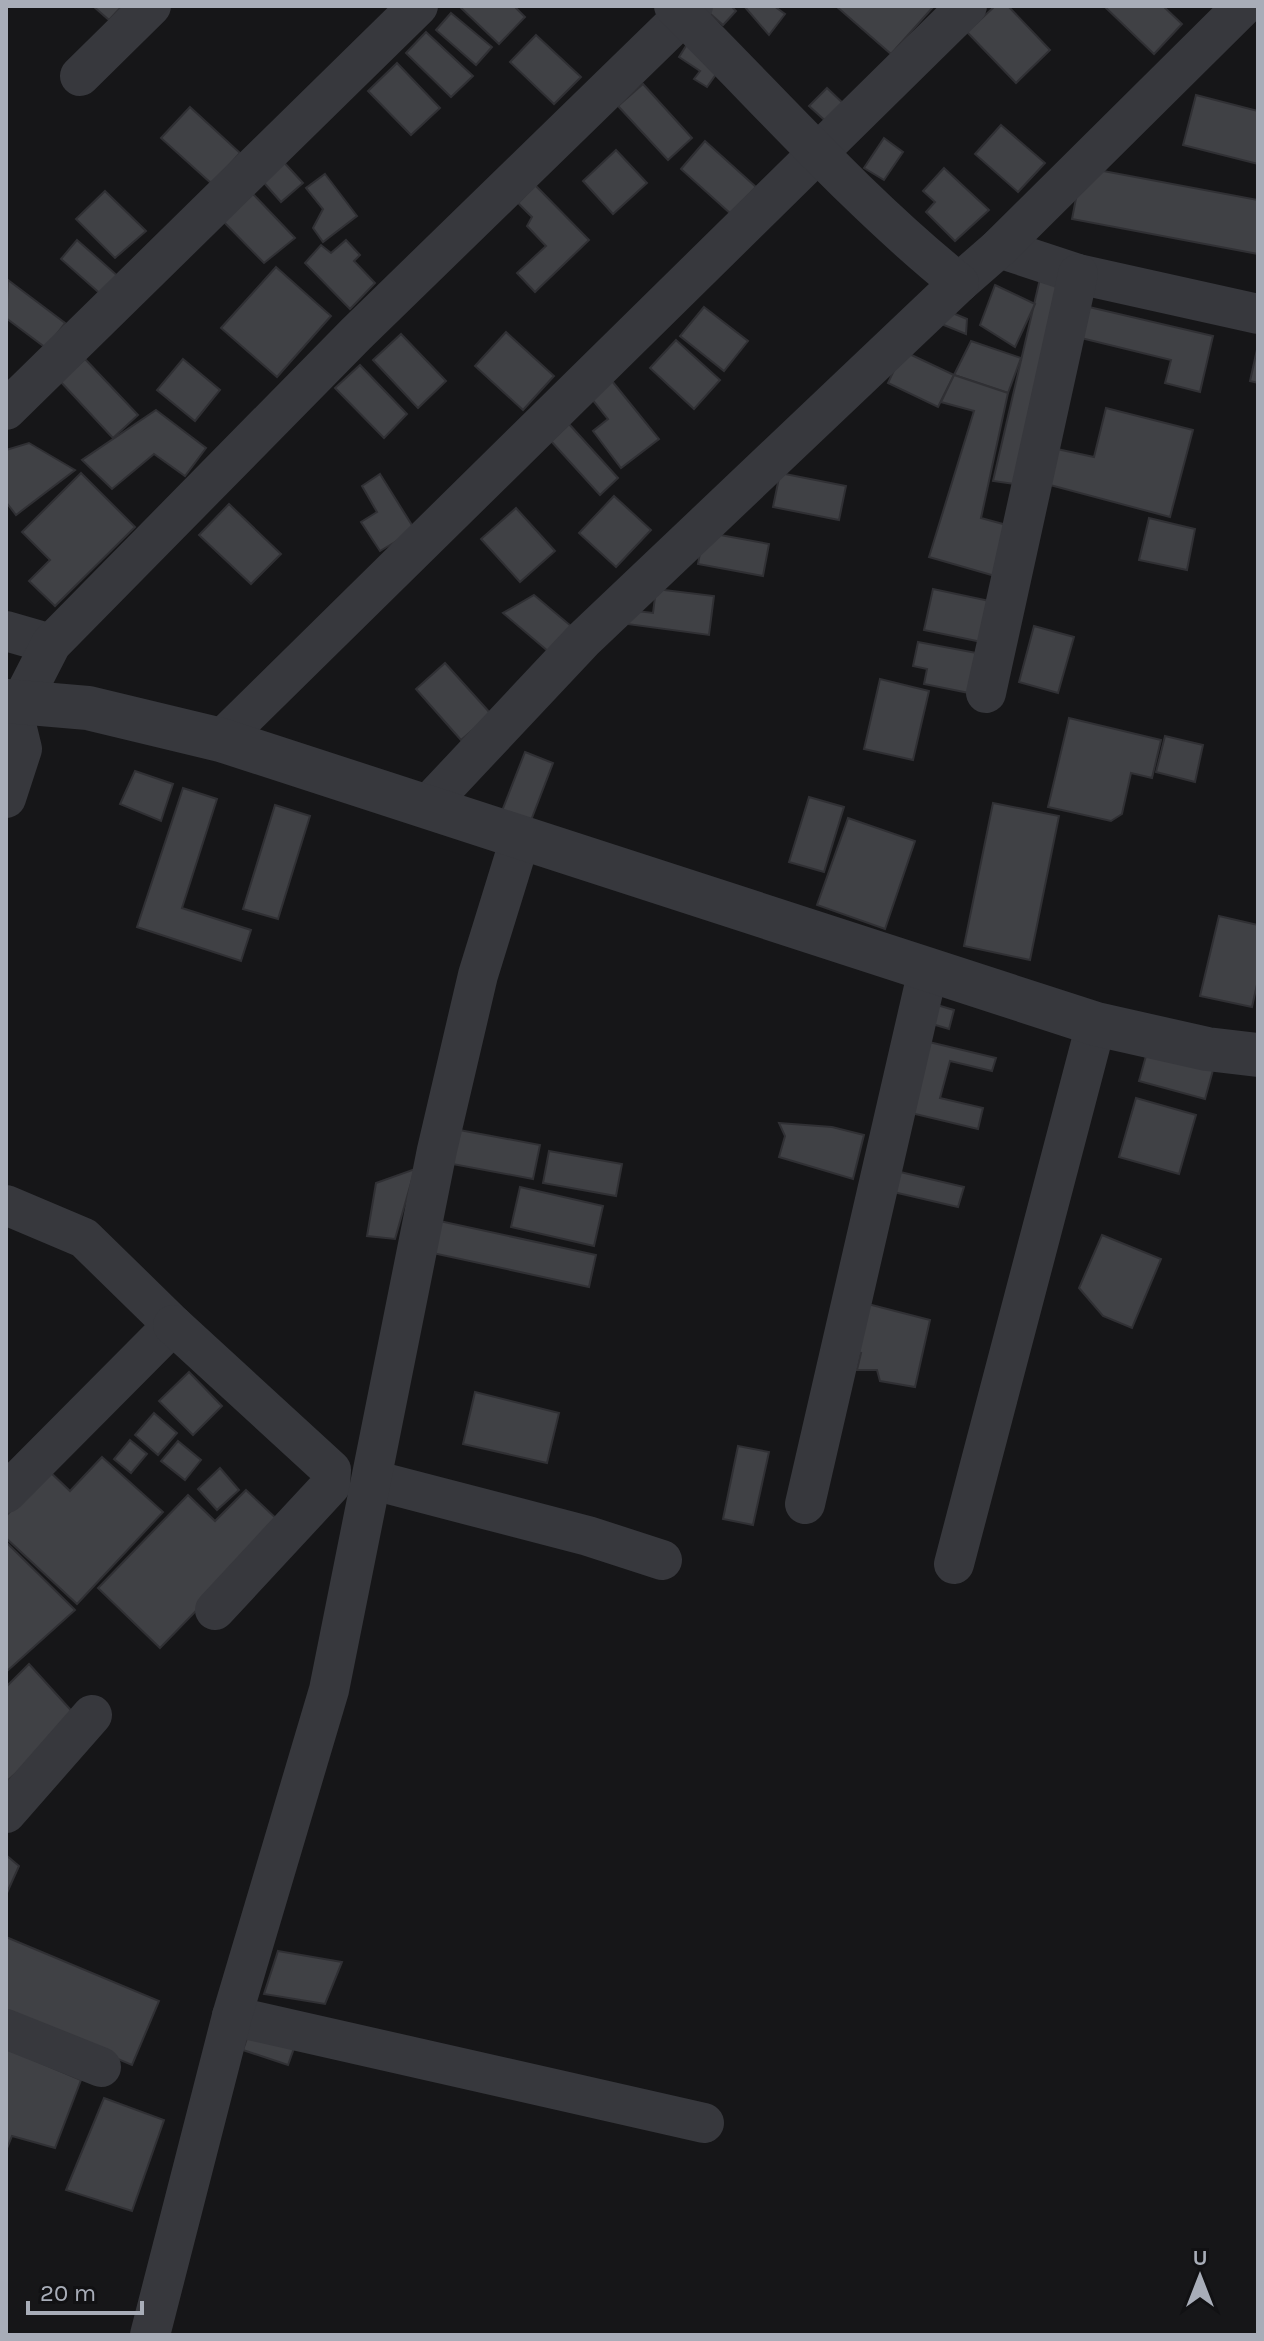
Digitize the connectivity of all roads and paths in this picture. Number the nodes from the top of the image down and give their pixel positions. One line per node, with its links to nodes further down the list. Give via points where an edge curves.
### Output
1 (151, 6): 6 (street)
2 (418, 6): 12 (street)
3 (967, 6): 7 (street)
4 (1243, 6): 8 (street)
5 (683, 9): 7 (street); 14 (street)
6 (80, 76)
7 (819, 153): 10 (street, via 912,245); 17 (street)
8 (999, 248): 9 (street); 10 (street)
9 (1078, 274): 11 (street); 15 (street)
10 (959, 283): 19 (street, via 583,640)
11 (1258, 314)
12 (6, 410)
13 (6, 631): 14 (street)
14 (51, 644): 16 (street)
15 (986, 693)
16 (11, 710): 17 (street, via 36,701 88,708); 18 (street, via 22,749)
17 (221, 740): 19 (street)
18 (6, 798)
19 (427, 806): 20 (street)
20 (521, 836): 21 (street); 26 (street, via 478,975 437,1150)
21 (928, 970): 22 (street); 28 (street)
22 (1096, 1024): 23 (street); 30 (street)
23 (1258, 1055)
24 (6, 1205): 25 (street, via 84,1238)
25 (173, 1325): 27 (street); 31 (street, via 331,1470 330,1486)
26 (373, 1480): 29 (street); 34 (street, via 329,1690)
27 (6, 1493)
28 (805, 1504)
29 (662, 1560)
30 (954, 1564)
31 (215, 1610)
32 (92, 1715): 33 (street)
33 (6, 1813)
34 (232, 2016): 37 (street); 38 (street)
35 (6, 2029): 36 (street)
36 (101, 2067)
37 (704, 2123)
38 (150, 2335)

